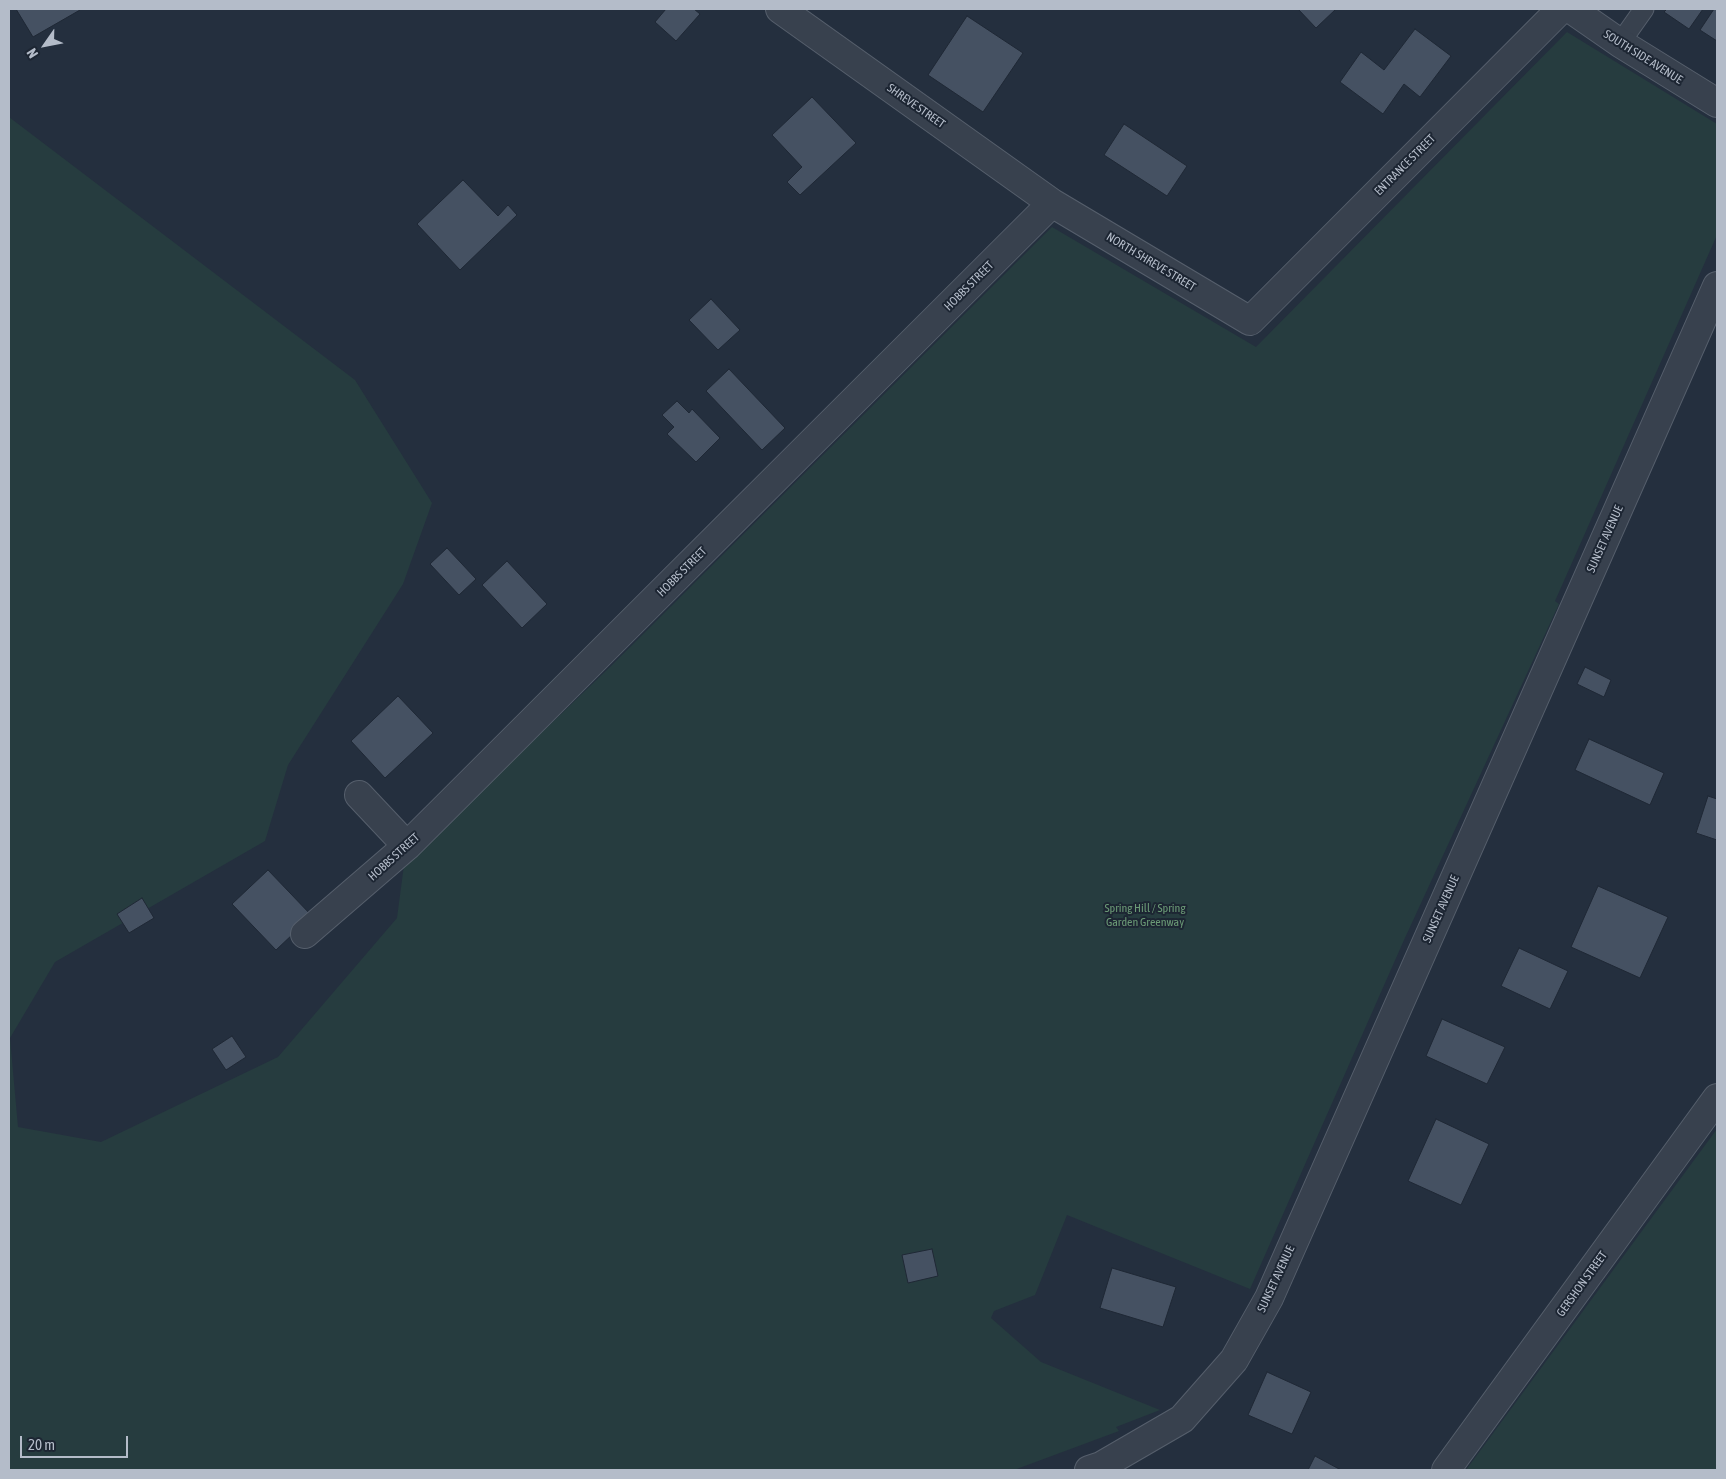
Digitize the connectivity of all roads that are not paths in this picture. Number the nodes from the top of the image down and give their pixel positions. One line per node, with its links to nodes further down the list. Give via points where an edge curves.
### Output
1 (780, 9): 7 (street, SHREVE STREET)
2 (1561, 9): 9 (street, ENTRANCE STREET)
3 (1571, 9): 5 (street, SOUTH SIDE AVENUE)
4 (1644, 9): 5 (lane)
5 (1620, 43): 6 (street, SOUTH SIDE AVENUE)
6 (1717, 103)
7 (1052, 203): 9 (street, NORTH SHREVE STREET); 11 (street, HOBBS STREET)
8 (1717, 286): 14 (street, SUNSET AVENUE, via 1269,1298 1234,1360 1182,1419)
9 (1250, 321)
10 (359, 795): 11 (street)
11 (407, 846): 12 (street, HOBBS STREET)
12 (305, 934)
13 (1717, 1098): 15 (street, GERSHON STREET)
14 (1089, 1470)
15 (1446, 1470)

